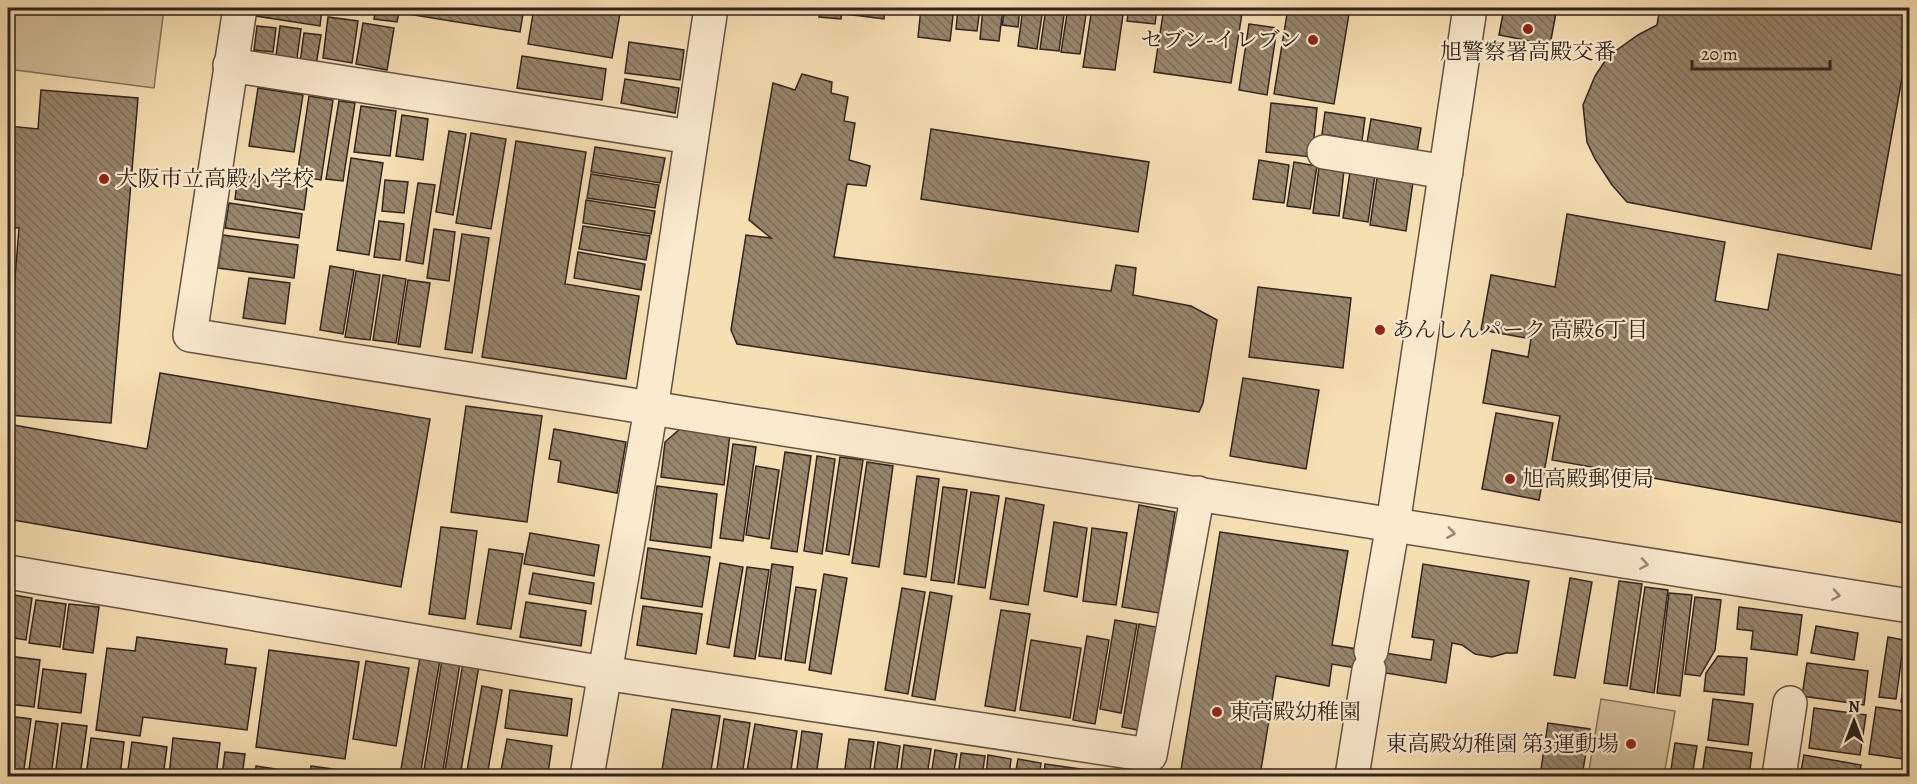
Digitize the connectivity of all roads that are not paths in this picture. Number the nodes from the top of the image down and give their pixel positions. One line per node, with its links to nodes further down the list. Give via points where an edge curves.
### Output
1 (240, 8): 4 (street)
2 (711, 8): 5 (street)
3 (1470, 8): 7 (street)
4 (230, 65): 5 (street); 8 (street, via 190,335)
5 (691, 137): 8 (street)
6 (1324, 152): 7 (street)
7 (1446, 172): 10 (street)
8 (651, 409): 9 (street); 13 (street)
9 (1198, 493): 10 (street); 13 (street, via 1150,756)
10 (1393, 524): 12 (street, one-way to 12); 16 (street)
11 (8, 572): 13 (street)
12 (1910, 606)
13 (604, 673): 15 (street)
14 (1790, 703): 17 (street)
15 (587, 777)
16 (1352, 777)
17 (1779, 777)

